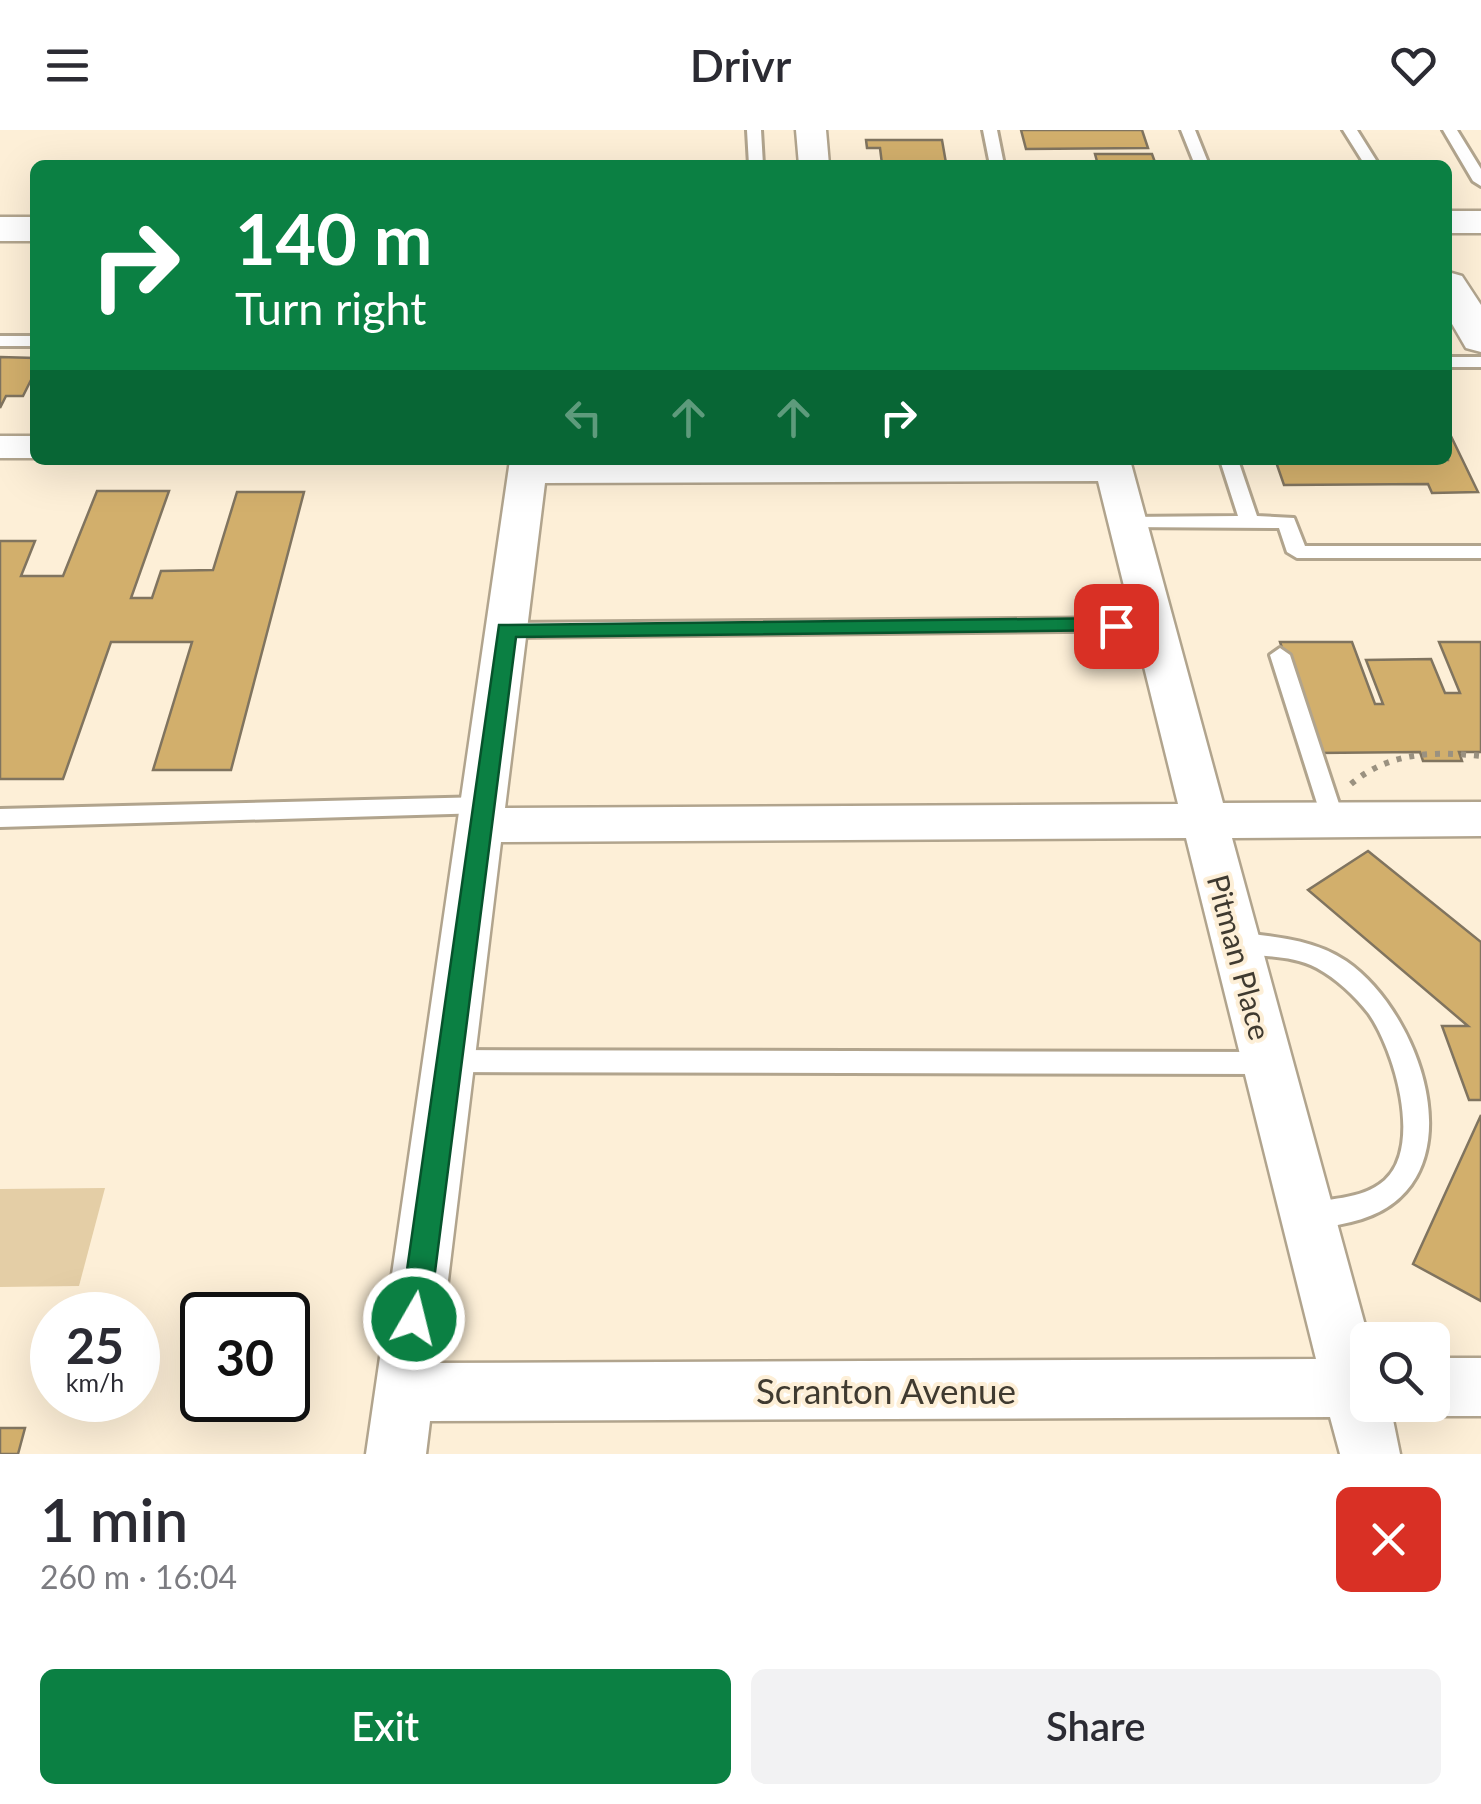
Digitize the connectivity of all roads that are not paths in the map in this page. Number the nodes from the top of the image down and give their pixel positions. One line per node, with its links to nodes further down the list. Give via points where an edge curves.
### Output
1 (754, 130): 7 (lane)
2 (810, 130): 8 (street)
3 (990, 130): 9 (lane)
4 (1188, 130): 10 (lane)
5 (1350, 130): 11 (lane)
6 (1450, 130): 12 (lane)
7 (756, 160)
8 (813, 160)
9 (996, 160)
10 (1200, 160)
11 (1369, 160)
12 (1481, 181)
13 (1452, 222): 14 (street)
14 (1481, 222)
15 (30, 229): 16 (street)
16 (0, 230)
17 (1452, 291): 18 (street)
18 (1481, 339)
19 (0, 341): 20 (lane)
20 (30, 341)
21 (1452, 362): 22 (lane)
22 (1481, 362)
23 (0, 447): 24 (street)
24 (30, 447)
25 (820, 465): 28 (street)
26 (1112, 465): 29 (street, Pitman Place)
27 (1231, 465): 30 (lane)
28 (528, 466): 33 (street)
29 (1128, 522): 30 (lane); 32 (street, Pitman Place)
30 (1249, 522): 31 (lane, via 1287,522 1297,552)
31 (1481, 552)
32 (1154, 625): 33 (lane); 39 (street, Pitman Place)
33 (507, 630): 36 (street)
34 (1280, 656): 35 (lane)
35 (1339, 808): 38 (street); 39 (street)
36 (484, 814): 37 (lane); 39 (street); 41 (street)
37 (0, 818)
38 (1481, 818)
39 (1204, 819): 40 (street, Pitman Place)
40 (1236, 942): 42 (street, Pitman Place); 43 (lane, via 1329,962 1382,1012 1408,1074 1416,1135 1402,1182 1357,1209)
41 (449, 1061): 42 (lane); 48 (street)
42 (1268, 1063): 43 (street, Pitman Place)
43 (1308, 1216): 44 (street, Pitman Place)
44 (1350, 1355)
45 (1481, 1387): 47 (street)
46 (1350, 1388): 48 (street, Scranton Avenue)
47 (1450, 1388)
48 (404, 1392): 50 (street)
49 (1365, 1422): 51 (street, Pitman Place)
50 (396, 1454)
51 (1370, 1454)

